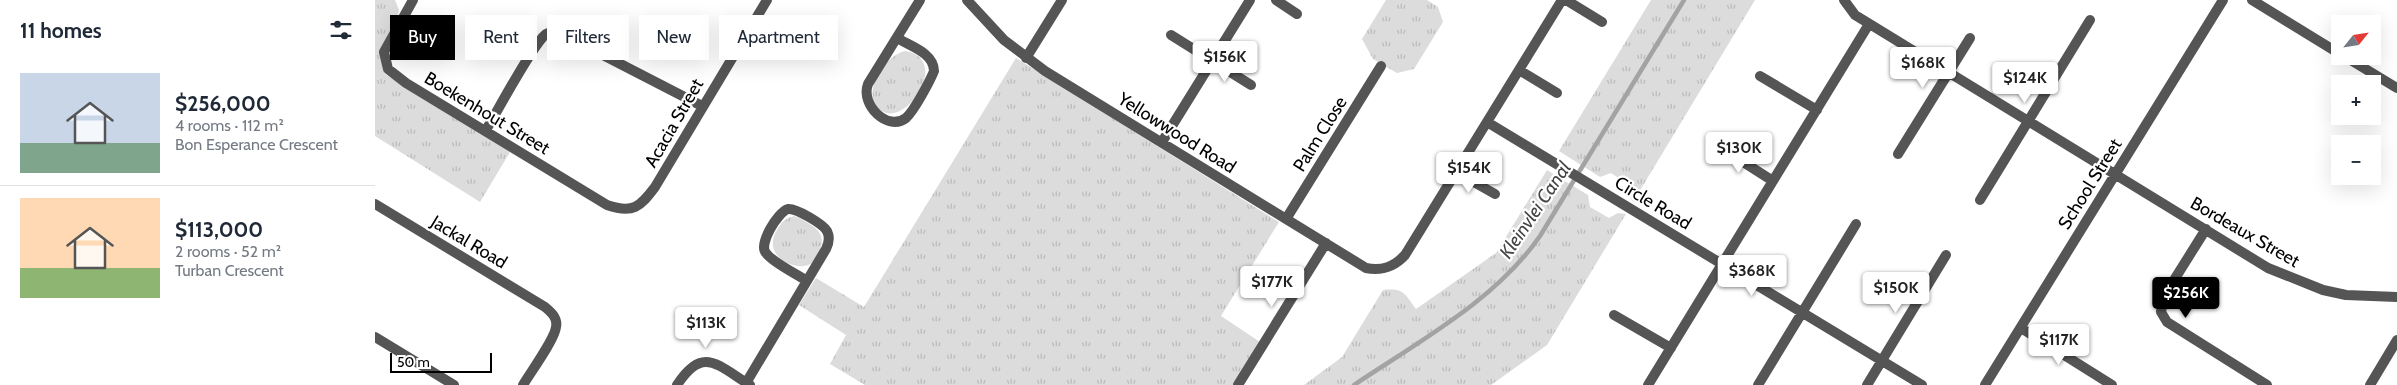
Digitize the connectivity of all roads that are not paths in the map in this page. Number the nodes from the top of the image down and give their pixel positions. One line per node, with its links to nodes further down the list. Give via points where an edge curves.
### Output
1 (767, 0): 31 (street, Acacia Street)
2 (920, 0): 18 (street)
3 (967, 0): 21 (street, Yellowwood Road, via 1004,40)
4 (1061, 0): 21 (street)
5 (1250, 0): 22 (street)
6 (1275, 0): 13 (street)
7 (1562, 0): 25 (street)
8 (1567, 0): 15 (street)
9 (1843, 0): 16 (street, Bordeaux Street, via 1850,12)
10 (2223, 0): 40 (street, School Street)
11 (2252, 0): 20 (street)
12 (409, 1): 35 (street, Boekenhout Street, via 384,52 388,69)
13 (1297, 14)
14 (2090, 20): 34 (street)
15 (1601, 22)
16 (1869, 24): 26 (street, Bordeaux Street); 32 (street)
17 (1171, 35): 22 (street)
18 (897, 38): 18 (street, via 868,84 866,93 872,111 893,122 910,114 934,71 929,57)
19 (1970, 38): 26 (street)
20 (2331, 48)
21 (1026, 58): 36 (street, Yellowwood Road)
22 (1212, 61): 28 (street); 36 (street)
23 (2359, 65): 29 (street)
24 (1381, 66): 46 (street, Palm Close)
25 (1519, 70): 30 (street); 33 (street)
26 (1948, 72): 34 (street, Bordeaux Street); 38 (street)
27 (1761, 76): 32 (street)
28 (1251, 85)
29 (2397, 88)
30 (1557, 94)
31 (702, 106): 35 (street, via 553,32 542,38); 45 (street, Acacia Street, via 647,198 639,205 622,211)
32 (1817, 110): 41 (street)
33 (1487, 122): 39 (street); 51 (street, Circle Road)
34 (2029, 122): 40 (street, Bordeaux Street); 43 (street)
35 (485, 130): 45 (street, Boekenhout Street)
36 (1162, 142): 46 (street, Yellowwood Road)
37 (1719, 146): 41 (street)
38 (1898, 154)
39 (1457, 172): 42 (street); 49 (street, Yellowwood Road, via 1405,255 1392,266 1366,268)
40 (2115, 174): 48 (street, Bordeaux Street); 56 (street, School Street)
41 (1773, 181): 51 (street)
42 (1495, 194)
43 (1980, 200)
44 (375, 204): 64 (street, Jackal Road, via 545,307 555,318 556,327)
45 (607, 205)
46 (1286, 219): 49 (street, Yellowwood Road)
47 (1856, 224): 54 (street)
48 (2206, 228): 53 (street, Bordeaux Street, via 2269,268 2301,282 2346,295); 72 (street, via 2164,296 2161,312 2167,322)
49 (1326, 243): 66 (street)
50 (1946, 255): 60 (street)
51 (1722, 264): 54 (street, Circle Road); 59 (street)
52 (807, 281): 52 (street, via 767,256 763,249 765,239 781,214 789,209 798,210 824,227 829,236 827,249); 61 (street)
53 (2397, 297)
54 (1801, 312): 60 (street, Circle Road); 68 (street)
55 (1614, 315): 59 (street)
56 (2021, 328): 62 (street); 71 (street, School Street)
57 (375, 337): 63 (street)
58 (2397, 340): 73 (street)
59 (1671, 348): 67 (street)
60 (1883, 360): 69 (street); 70 (street, Circle Road)
61 (748, 384): 65 (street, via 711,362 702,362 690,366)
62 (2110, 384)
63 (454, 385)
64 (523, 385)
65 (677, 385)
66 (1238, 385)
67 (1649, 385)
68 (1758, 385)
69 (1867, 385)
70 (1922, 385)
71 (1985, 385)
72 (2266, 385)
73 (2370, 385)

